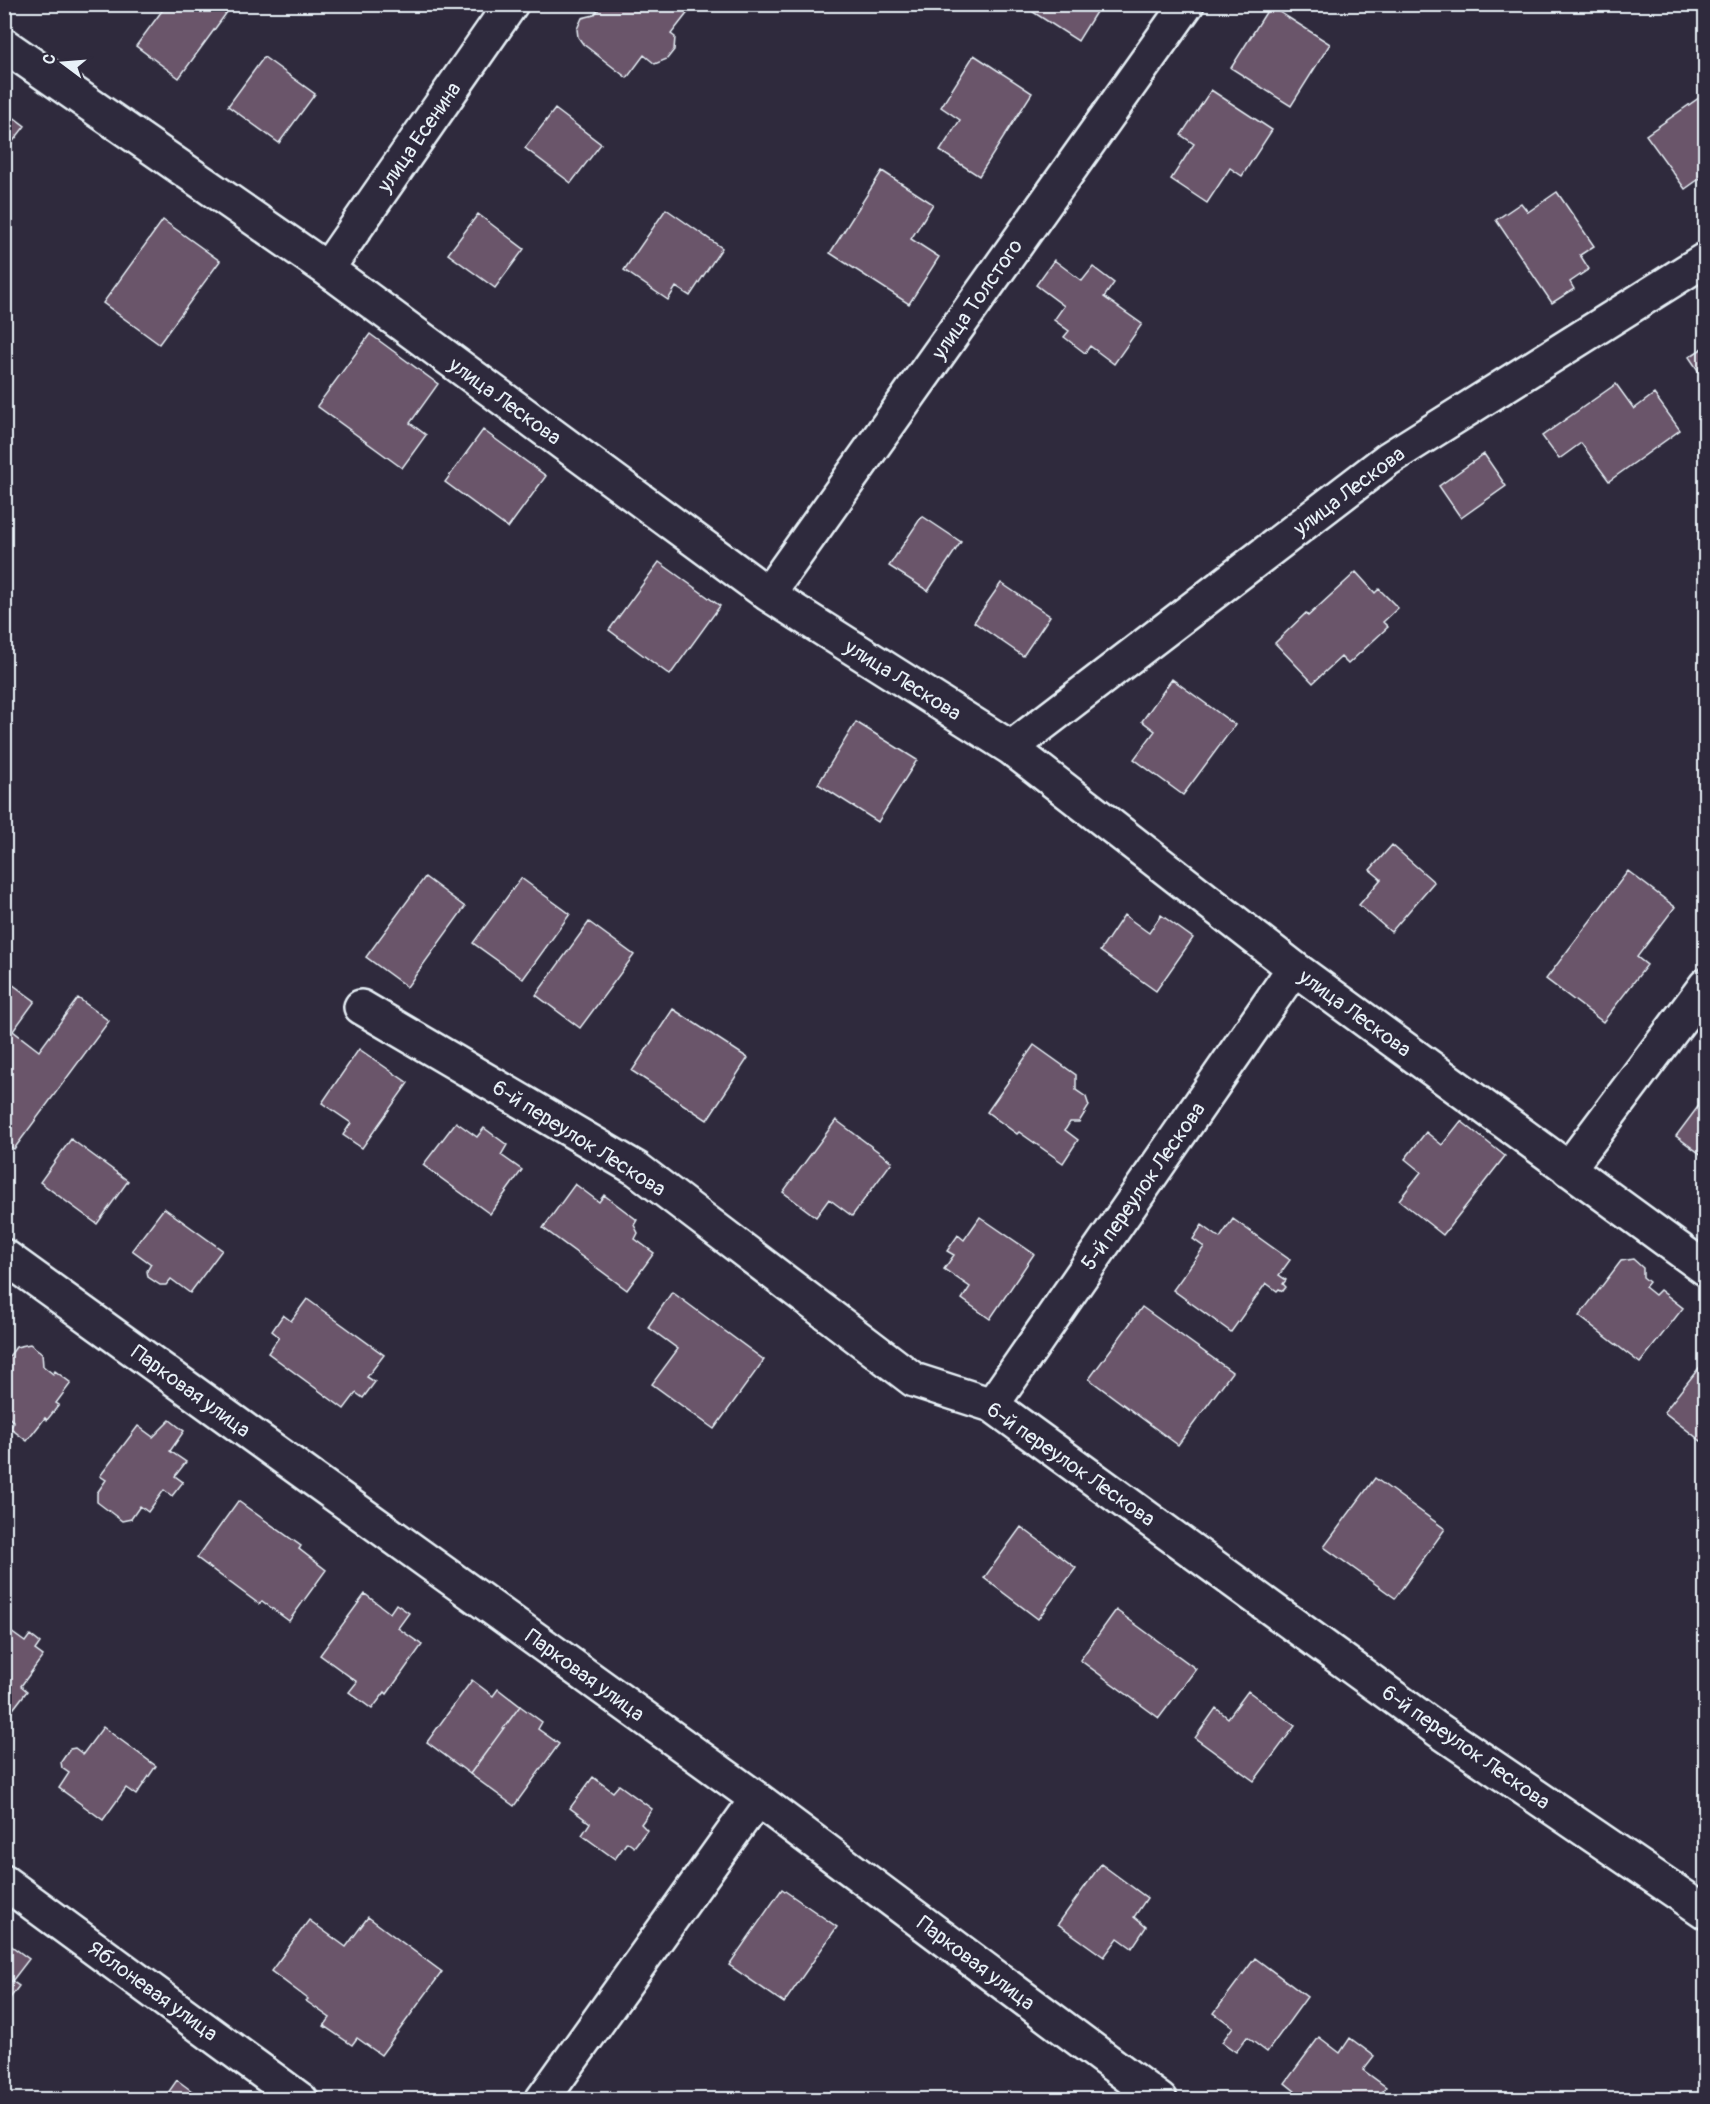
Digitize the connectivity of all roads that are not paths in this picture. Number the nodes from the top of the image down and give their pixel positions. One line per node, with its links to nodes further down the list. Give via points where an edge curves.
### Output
1 (511, 4): 5 (street, улица Есенина)
2 (1187, 4): 6 (street, улица Толстого)
3 (4, 45): 5 (street, улица Лескова)
4 (1706, 259): 7 (street, улица Лескова, via 1388,459)
5 (327, 269): 6 (street, улица Лескова)
6 (768, 594): 7 (street, улица Лескова)
7 (1011, 748): 8 (street, улица Лескова)
8 (1294, 968): 11 (street, улица Лескова); 14 (street, 5-й переулок Лескова)
9 (1706, 985): 11 (street)
10 (361, 1007): 14 (street, 6-й переулок Лескова, via 637,1169 914,1380)
11 (1568, 1169): 13 (street, улица Лескова)
12 (4, 1256): 15 (street, Парковая улица)
13 (1706, 1269)
14 (992, 1405): 17 (street, 6-й переулок Лескова, via 1437,1729)
15 (757, 1799): 19 (street); 20 (street, Парковая улица)
16 (4, 1882): 18 (street, Яблоневая улица)
17 (1706, 1912)
18 (301, 2100)
19 (542, 2100)
20 (1160, 2100)

